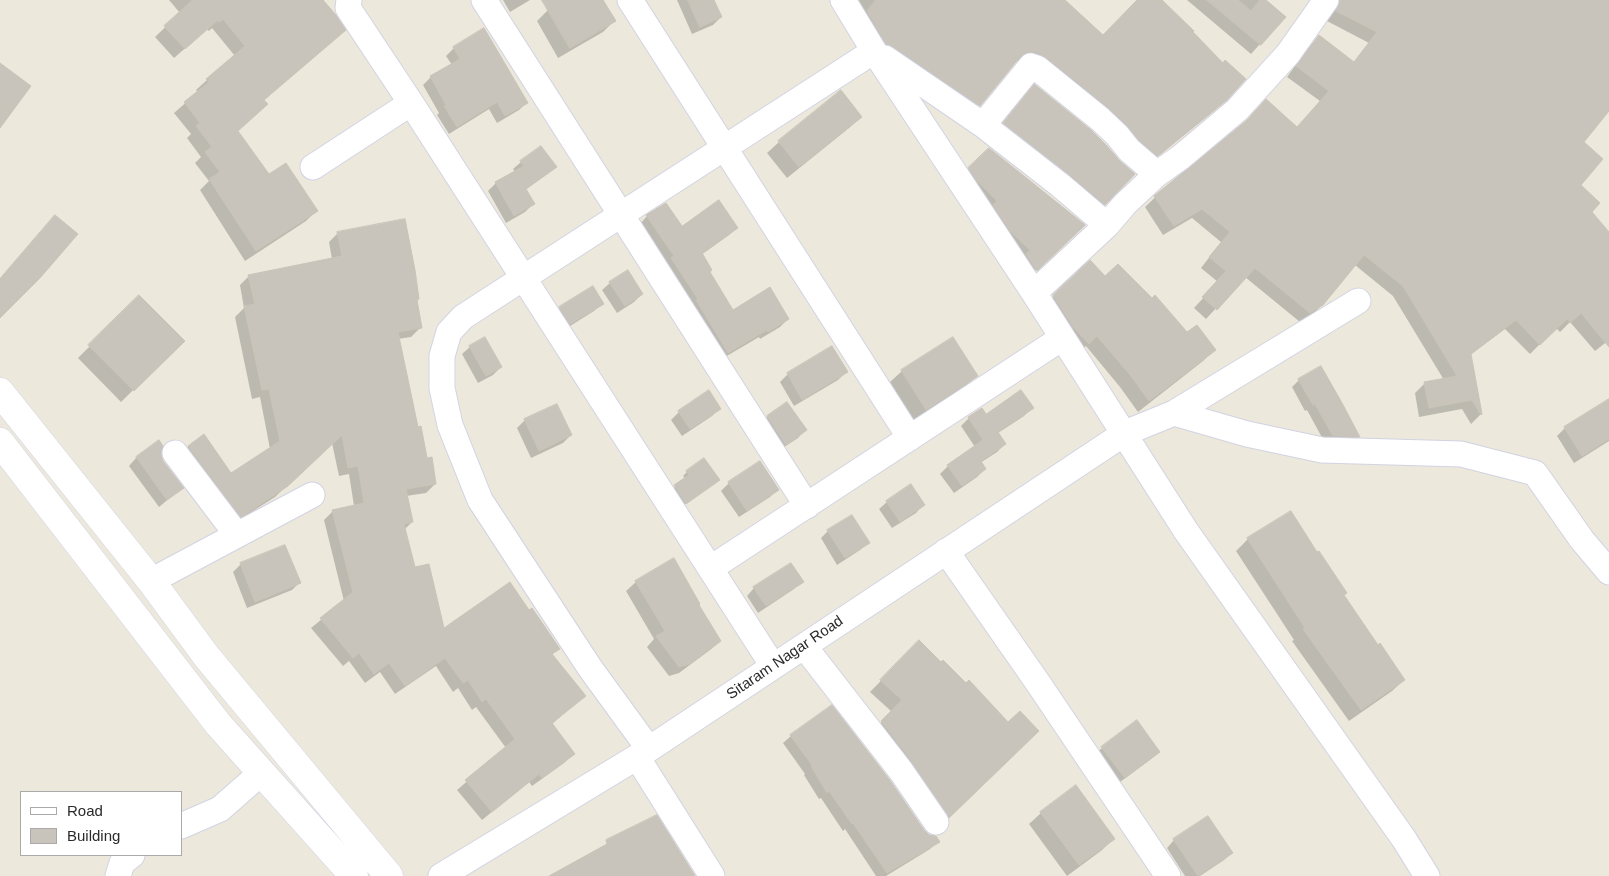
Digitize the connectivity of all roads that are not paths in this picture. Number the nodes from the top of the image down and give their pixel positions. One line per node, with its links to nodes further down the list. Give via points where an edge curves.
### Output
1 (349, 0): 7 (street, via 348,8)
2 (484, 0): 12 (street)
3 (630, 0): 9 (street)
4 (843, 0): 6 (street)
5 (1326, 0): 11 (street, via 1288,54 1238,110)
6 (874, 51): 8 (street); 9 (street); 15 (street)
7 (411, 103): 10 (street); 14 (street)
8 (983, 125): 11 (street, via 1031,66 1094,113); 13 (street)
9 (724, 148): 12 (street); 21 (street)
10 (313, 167)
11 (1157, 174): 13 (street)
12 (621, 214): 14 (street); 25 (street)
13 (1107, 225): 15 (street)
14 (523, 278): 28 (street); 35 (street, via 463,317 450,332 442,356 442,388 450,425 480,500)
15 (1034, 293): 17 (street)
16 (1358, 301): 19 (street, Sitaram Nagar Road)
17 (1062, 338): 20 (street); 21 (street)
18 (0, 392): 30 (street)
19 (1174, 413): 20 (street, Sitaram Nagar Road); 29 (street, via 1247,434 1322,450 1461,454 1535,473)
20 (1125, 433): 27 (street, Sitaram Nagar Road); 46 (street, via 1186,531)
21 (910, 438): 25 (street)
22 (0, 442): 32 (street)
23 (175, 453): 26 (street)
24 (312, 495): 26 (street)
25 (807, 506): 28 (street)
26 (237, 535): 30 (street)
27 (946, 551): 33 (street, Sitaram Nagar Road); 45 (street)
28 (711, 568): 34 (street)
29 (1609, 572)
30 (151, 581): 31 (street)
31 (179, 618): 32 (street); 42 (street, via 207,657)
32 (152, 639): 36 (street)
33 (804, 646): 34 (street, Sitaram Nagar Road); 37 (street, via 901,771)
34 (774, 666): 35 (street, Sitaram Nagar Road)
35 (643, 753): 43 (street, Sitaram Nagar Road); 44 (street)
36 (261, 773): 38 (street, via 220,809); 41 (street)
37 (936, 822)
38 (182, 826)
39 (131, 856): 40 (street, via 122,863)
40 (118, 876)
41 (354, 876)
42 (389, 876)
43 (441, 876)
44 (712, 876)
45 (1168, 876)
46 (1427, 876)

